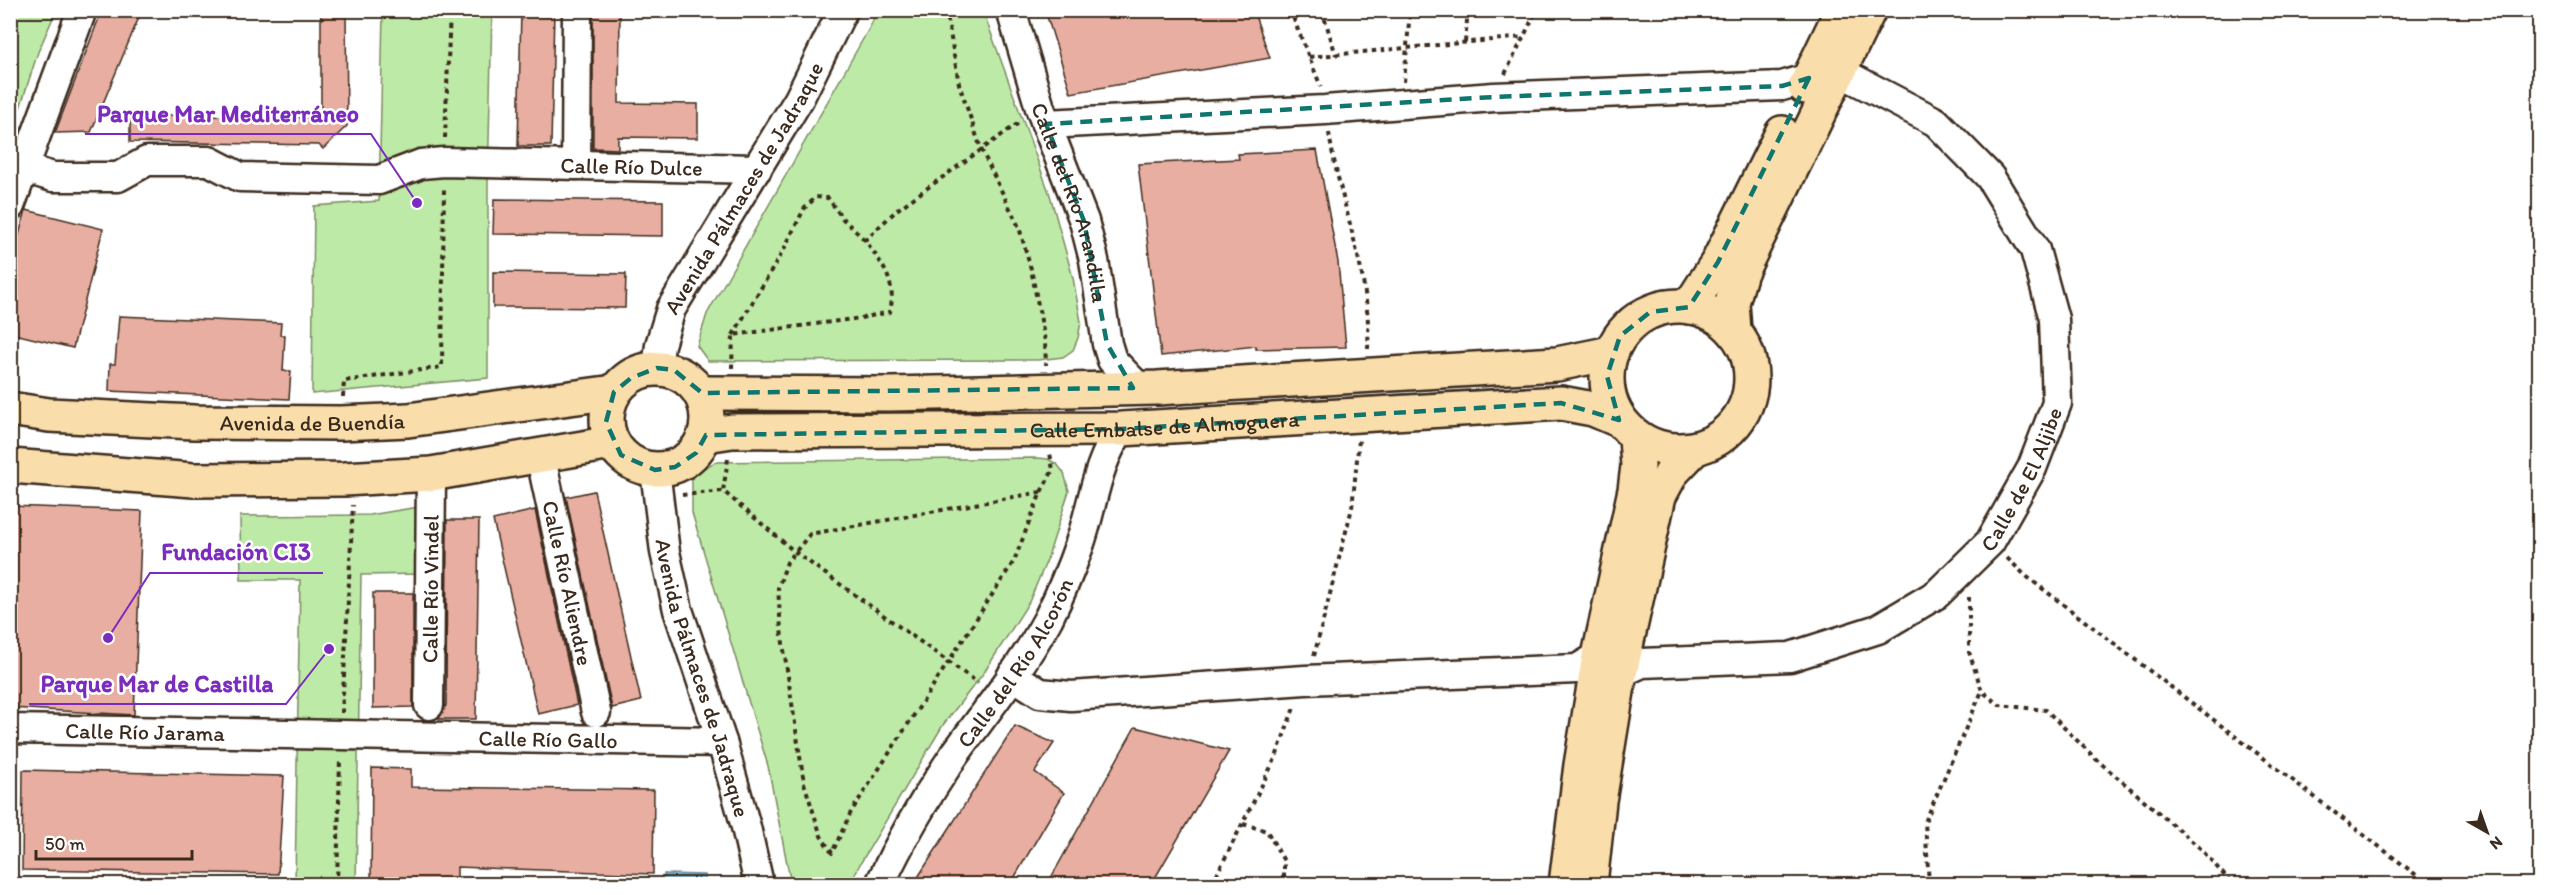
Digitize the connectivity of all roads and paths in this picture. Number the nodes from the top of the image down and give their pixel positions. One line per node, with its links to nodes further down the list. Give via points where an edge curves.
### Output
1 (14, 10): 15 (path)
2 (82, 10): 30 (street)
3 (450, 10): 28 (path)
4 (577, 10): 29 (street)
5 (843, 10): 31 (street, Avenida Pálmaces de Jadraque, via 799,99)
6 (946, 10): 27 (path, via 959,84)
7 (1011, 10): 26 (street, Calle del Río Arandilla)
8 (1290, 10): 20 (path)
9 (1322, 10): 19 (path)
10 (1410, 10): 18 (path)
11 (1468, 10): 17 (path)
12 (1537, 10): 16 (path)
13 (1842, 10): 22 (main road)
14 (1869, 10): 21 (main road)
15 (10, 20)
16 (1524, 37): 17 (path); 23 (path)
17 (1465, 42): 18 (path)
18 (1407, 49): 19 (path); 24 (path)
19 (1336, 55): 20 (path)
20 (1310, 57): 25 (path, via 1320,81)
21 (1840, 66): 35 (main road, via 1741,272 1732,303); 60 (street, Calle de El Aljibe, via 1850,77 1936,122 1990,177 2035,250 2054,319 2057,403 2032,468)
22 (1809, 78): 23 (street, via 1782,86); 34 (main road, via 1718,262)
23 (1494, 97): 24 (street)
24 (1403, 104): 25 (street)
25 (1325, 110): 26 (street); 39 (path, via 1332,153 1359,255 1369,334)
26 (1043, 116): 27 (path); 40 (street, Calle del Río Arandilla, via 1084,221 1112,360)
27 (981, 148): 33 (path, via 898,209); 41 (path, via 1019,227 1031,269 1045,341)
28 (444, 162): 29 (street, Calle Río Dulce); 30 (street, Calle Río Dulce, via 421,164 379,180 240,177 209,161 147,161 118,177 53,177); 46 (path, via 442,367 344,381)
29 (576, 165): 31 (street, Calle Río Dulce)
30 (23, 168): 32 (street)
31 (757, 169): 38 (street, Avenida Pálmaces de Jadraque, via 671,309)
32 (10, 206)
33 (865, 240): 36 (path, via 828,198 816,197 804,209); 36 (path, via 888,273 893,297 890,312)
34 (1689, 306): 35 (main road, via 1721,319); 37 (main road, via 1669,306 1650,312 1620,336)
35 (1734, 331): 52 (main road, via 1743,344 1752,372 1748,401 1734,425 1713,443)
36 (733, 335): 43 (path)
37 (1611, 353): 39 (main road, Calle Embalse de Almoguera, via 1557,364); 47 (main road, via 1609,399)
38 (657, 368): 42 (main road, via 631,378); 43 (main road, via 674,370)
39 (1366, 376): 40 (main road, Calle Embalse de Almoguera)
40 (1138, 387): 41 (main road, Calle Embalse de Almoguera)
41 (1047, 390): 43 (main road, Calle Embalse de Almoguera)
42 (614, 392): 46 (main road, Avenida de Buendía, via 408,420); 51 (main road, via 606,422)
43 (716, 393): 50 (main road, via 708,415)
44 (10, 409): 46 (main road, Avenida de Buendía, via 49,415 194,422)
45 (1362, 414): 47 (main road, Calle Embalse de Almoguera, via 1561,403 1593,409); 48 (main road, Calle Embalse de Almoguera); 65 (path, via 1352,508 1318,644)
46 (341, 423)
47 (1628, 428): 52 (main road, via 1654,447); 64 (main road, via 1638,466)
48 (1121, 429): 49 (main road, Calle Embalse de Almoguera); 66 (street, Calle del Río Alcorón, via 1107,448 1096,478 1064,586 1031,648)
49 (1047, 431): 50 (main road, Calle Embalse de Almoguera); 59 (path, via 1053,470)
50 (719, 433): 57 (main road); 58 (path)
51 (612, 443): 53 (main road); 57 (main road)
52 (1694, 449): 64 (main road, via 1672,472 1659,496)
53 (540, 454): 55 (main road); 69 (street, Calle Río Aliendre)
54 (10, 466): 56 (main road, via 194,480)
55 (432, 474): 56 (main road); 68 (street, Calle Río Vindel)
56 (355, 478): 71 (path)
57 (657, 484): 58 (path); 72 (street, Avenida Pálmaces de Jadraque, via 665,552 678,610)
58 (723, 491): 61 (path)
59 (1041, 492): 61 (path, via 810,534); 63 (path, via 1014,561)
60 (1990, 542): 62 (street, Calle de El Aljibe); 83 (path, via 2026,576)
61 (795, 552): 63 (path); 63 (path, via 778,588 781,630 804,783 821,836 832,853 851,813)
62 (1961, 571): 64 (street, Calle de El Aljibe, via 1937,594 1878,629 1790,657); 67 (path, via 1969,599 1969,652)
63 (950, 661): 66 (path)
64 (1610, 665): 65 (street, Calle de El Aljibe); 79 (main road, via 1581,765); 80 (main road)
65 (1305, 680): 66 (street, Calle de El Aljibe, via 1071,696); 73 (path)
66 (1005, 686): 76 (street, Calle del Río Alcorón, via 922,805)
67 (1982, 691): 81 (path, via 1925,822); 82 (path, via 1999,705 2046,710 2097,760 2200,848)
68 (429, 705)
69 (596, 712)
70 (10, 729): 71 (street, Calle Río Jarama)
71 (341, 734): 72 (street, Calle Río Gallo); 74 (path)
72 (722, 742): 75 (street, Avenida Pálmaces de Jadraque)
73 (1243, 824): 77 (path); 78 (path, via 1267,831 1284,861)
74 (337, 885)
75 (759, 885)
76 (880, 885)
77 (1212, 885)
78 (1284, 885)
79 (1566, 885)
80 (1590, 885)
81 (1929, 885)
82 (2232, 885)
83 (2428, 885)

